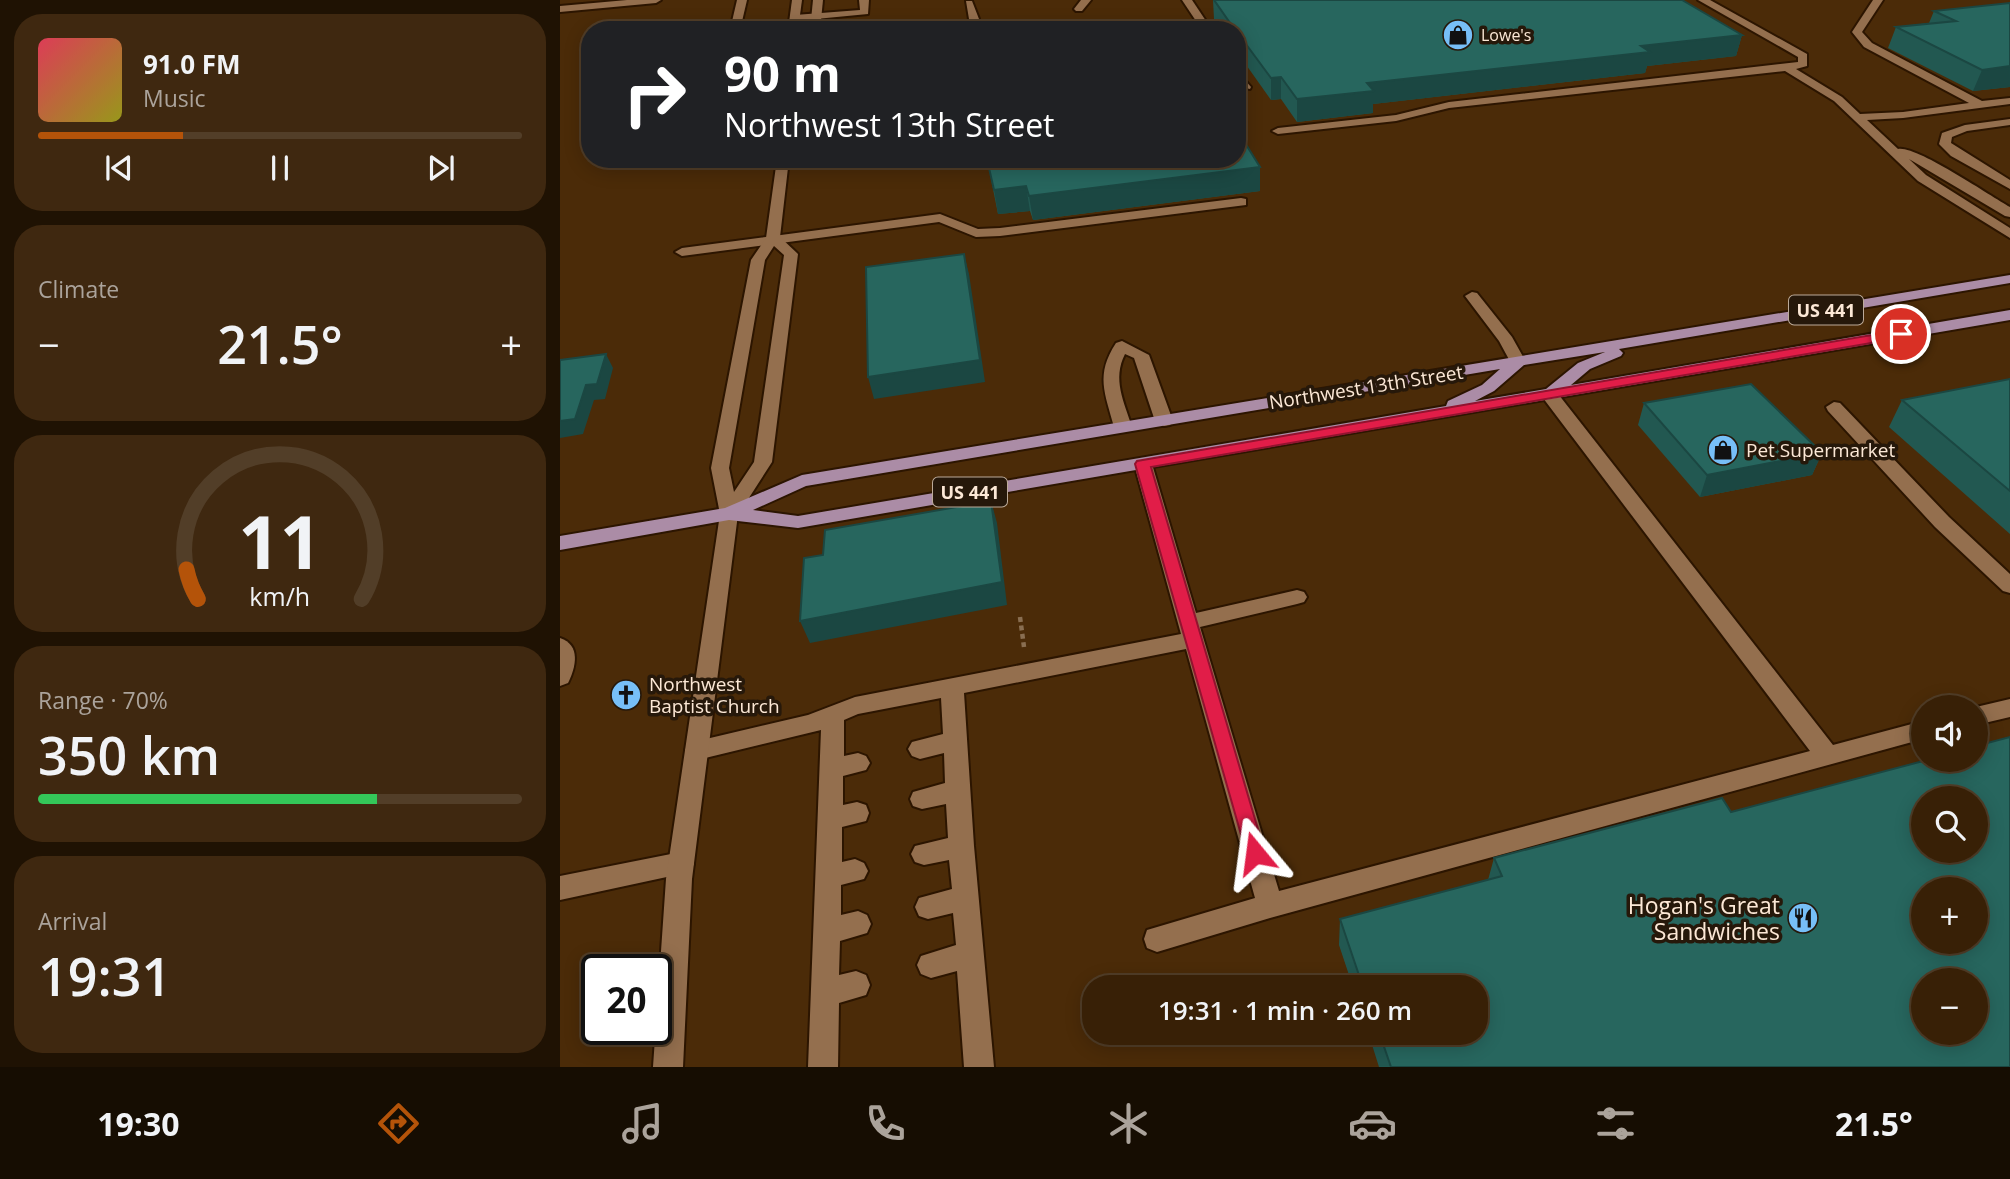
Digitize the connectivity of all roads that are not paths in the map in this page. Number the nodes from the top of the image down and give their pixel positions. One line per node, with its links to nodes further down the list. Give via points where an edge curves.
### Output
1 (656, 0): 11 (street)
2 (742, 0): 15 (street)
3 (797, 0): 14 (street)
4 (818, 0): 13 (street)
5 (864, 0): 13 (street, via 865,12)
6 (1086, 0): 12 (street)
7 (1187, 0): 19 (street)
8 (1703, 0): 20 (street, via 1802,56 1803,64)
9 (1878, 0): 22 (street, via 1857,32 1868,45)
10 (969, 3): 18 (street)
11 (560, 9)
12 (1079, 9)
13 (817, 16): 14 (street); 17 (street)
14 (794, 18): 16 (street)
15 (737, 21)
16 (794, 21)
17 (816, 21)
18 (973, 21)
19 (1201, 21)
20 (1787, 68): 23 (street); 25 (street, via 1449,105 1396,118)
21 (2010, 101): 22 (street)
22 (1981, 105): 23 (street)
23 (1858, 117): 26 (street)
24 (2010, 122): 28 (street, via 1965,128 1946,135 1945,144)
25 (1278, 131)
26 (1886, 143): 30 (street); 31 (street, via 1922,178)
27 (782, 168): 32 (street)
28 (2010, 185)
29 (1241, 202): 32 (street, via 1000,232 976,233 940,218)
30 (2010, 213)
31 (2010, 234)
32 (773, 238): 33 (street); 45 (street, via 758,260 720,468); 45 (street, via 791,254 763,462)
33 (682, 251)
34 (2010, 279): 37 (main road, Northwest 13th Street / US 441)
35 (1472, 296): 38 (street)
36 (2010, 315): 39 (main road, Northwest 13th Street / US 441)
37 (1642, 341): 38 (main road, Northwest 13th Street / US 441); 39 (main road, via 1584,366)
38 (1518, 362): 41 (main road, via 1488,388); 42 (main road, Northwest 13th Street / US 441)
39 (1549, 394): 41 (main road, Northwest 13th Street / US 441); 60 (street)
40 (1834, 407): 47 (street, via 1942,522)
41 (1438, 413): 44 (main road, Northwest 13th Street / US 441)
42 (1164, 421): 43 (main road, Northwest 13th Street / US 441); 43 (street, via 1141,355 1122,346 1108,374)
43 (1124, 427): 45 (main road, Northwest 13th Street / US 441, via 802,481)
44 (1143, 464): 45 (main road, Northwest 13th Street / US 441, via 798,522); 49 (street)
45 (729, 514): 46 (main road, Northwest 13th Street / US 441); 59 (street)
46 (560, 543)
47 (2010, 586)
48 (1297, 597): 49 (street)
49 (1191, 631): 52 (street); 74 (street)
50 (560, 646): 51 (street, via 565,657)
51 (560, 677)
52 (952, 687): 55 (street, via 855,706); 57 (street)
53 (2010, 708): 54 (street)
54 (1988, 713)
55 (833, 715): 59 (street); 62 (street)
56 (1911, 733): 60 (street)
57 (955, 741): 58 (street); 63 (street)
58 (919, 749)
59 (697, 750): 69 (street)
60 (1828, 756): 74 (street)
61 (858, 763): 62 (street)
62 (831, 769): 66 (street)
63 (958, 791): 64 (street); 67 (street)
64 (922, 799)
65 (857, 813): 66 (street)
66 (830, 819): 71 (street)
67 (961, 846): 68 (street); 73 (street)
68 (924, 854)
69 (681, 864): 72 (street); 83 (street)
70 (855, 871): 71 (street)
71 (828, 876): 77 (street)
72 (560, 888)
73 (965, 898): 75 (street); 79 (street)
74 (1270, 906): 78 (street)
75 (928, 907)
76 (858, 924): 77 (street)
77 (826, 931): 82 (street)
78 (1157, 939)
79 (970, 954): 80 (street); 85 (street)
80 (931, 965)
81 (856, 985): 82 (street)
82 (825, 992): 84 (street)
83 (668, 1067)
84 (823, 1067)
85 (979, 1067)

